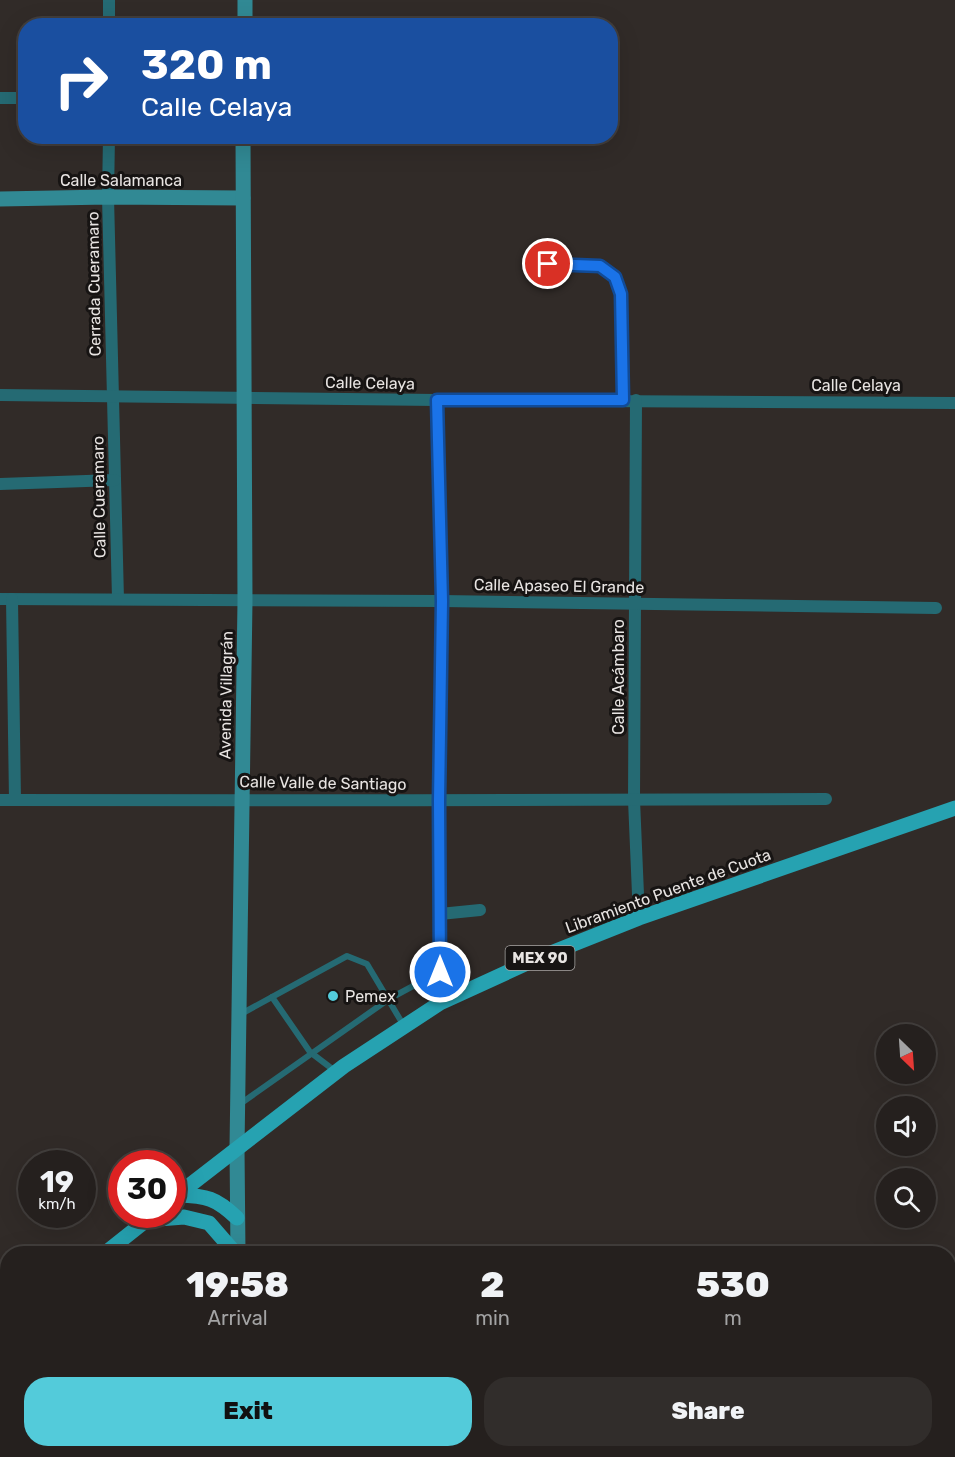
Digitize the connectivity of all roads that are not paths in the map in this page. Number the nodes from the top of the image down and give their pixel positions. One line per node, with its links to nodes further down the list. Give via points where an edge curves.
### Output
1 (109, 0): 3 (street)
2 (245, 0): 4 (street)
3 (109, 18)
4 (245, 18)
5 (0, 98): 6 (street)
6 (18, 98)
7 (109, 144): 9 (street, Cerrada Cueramaro)
8 (243, 144): 10 (street, Avenida Villagrán)
9 (108, 197): 10 (street, Calle Salamanca); 11 (street, Calle Salamanca); 14 (street, Cerrada Cueramaro)
10 (243, 198): 15 (street, Avenida Villagrán)
11 (0, 199)
12 (548, 264): 17 (street, Calle Acámbaro, via 600,266 615,277 621,294)
13 (0, 395): 14 (street, Calle Celaya)
14 (113, 395): 15 (street, Calle Celaya); 19 (street, Calle Cueramaro)
15 (244, 397): 16 (street, Calle Celaya); 23 (street, Avenida Villagrán)
16 (437, 400): 17 (street, Calle Celaya); 24 (street)
17 (629, 400): 18 (street, Calle Celaya); 25 (street, Calle Acámbaro)
18 (955, 403)
19 (115, 480): 20 (street); 22 (street, Calle Cueramaro)
20 (0, 484)
21 (6, 599): 22 (street, Calle Apaseo El Grande); 30 (street)
22 (118, 599): 23 (street, Calle Apaseo El Grande)
23 (245, 601): 24 (street, Calle Apaseo El Grande); 27 (street, Avenida Villagrán)
24 (442, 601): 25 (street, Calle Apaseo El Grande); 31 (street)
25 (635, 604): 26 (street, Calle Apaseo El Grande); 32 (street, Calle Acámbaro)
26 (936, 608)
27 (243, 799): 30 (street, Calle Valle de Santiago); 31 (street, Calle Valle de Santiago); 41 (street, Avenida Villagrán)
28 (826, 799): 32 (street, Calle Valle de Santiago)
29 (0, 800): 30 (street, Calle Valle de Santiago)
30 (15, 800)
31 (439, 801): 32 (street, Calle Valle de Santiago); 35 (street)
32 (634, 801): 36 (street, Calle Acámbaro)
33 (955, 808): 36 (main road, Libramiento Puente de Cuota / MEX 90)
34 (480, 910): 35 (street)
35 (440, 914): 37 (street)
36 (639, 918): 40 (main road, Libramiento Puente de Cuota / MEX 90)
37 (440, 972): 39 (lane); 40 (street)
38 (272, 997): 39 (lane, via 348,956 367,964); 41 (lane); 43 (lane)
39 (388, 999): 42 (lane); 43 (lane)
40 (440, 1003): 42 (main road, Libramiento Puente de Cuota / MEX 90)
41 (239, 1015): 45 (street, Avenida Villagrán)
42 (405, 1026): 44 (main road, Libramiento Puente de Cuota / MEX 90)
43 (310, 1053): 44 (lane); 45 (lane)
44 (336, 1072): 46 (main road, Libramiento Puente de Cuota / MEX 90)
45 (238, 1106): 46 (street, Avenida Villagrán)
46 (237, 1148): 47 (main road, Libramiento Puente de Cuota / MEX 90); 50 (street, Avenida Villagrán)
47 (186, 1188)
48 (186, 1197): 50 (main road, via 222,1203)
49 (186, 1217): 53 (main road, via 209,1223)
50 (237, 1218): 54 (street, Avenida Villagrán)
51 (136, 1228): 52 (main road)
52 (114, 1246)
53 (230, 1246)
54 (237, 1246)

